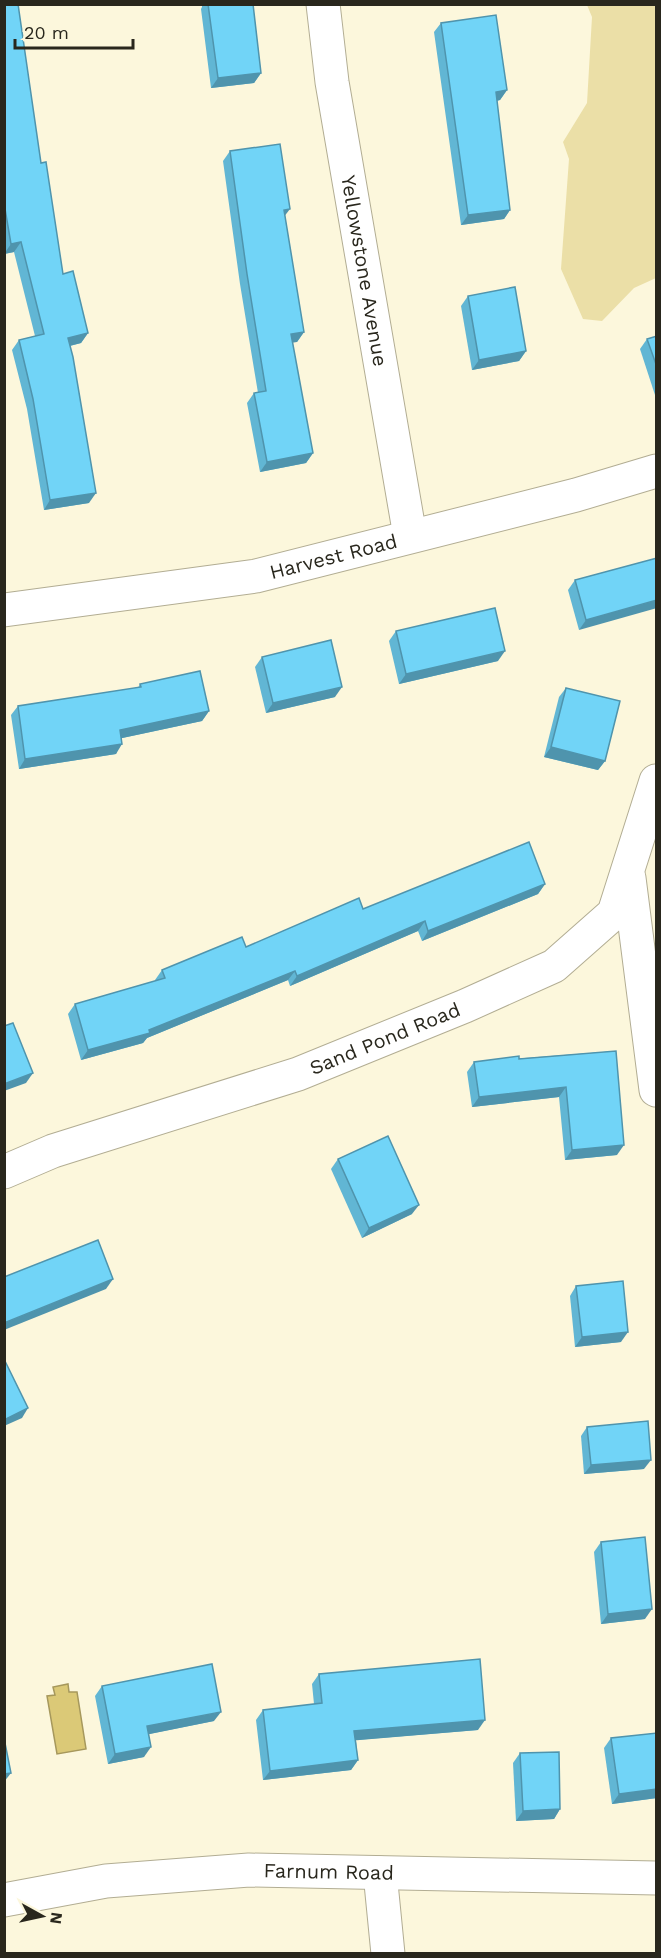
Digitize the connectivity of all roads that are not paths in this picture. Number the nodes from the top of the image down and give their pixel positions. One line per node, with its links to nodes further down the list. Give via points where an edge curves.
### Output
1 (322, 4): 3 (street, Yellowstone Avenue)
2 (657, 471): 3 (street, Harvest Road)
3 (410, 536): 4 (street, Harvest Road, via 256,576)
4 (4, 610)
5 (657, 781): 6 (street, Sand Pond Road)
6 (628, 869): 7 (street); 8 (street, Sand Pond Road, via 614,913 554,966 298,1074 53,1151)
7 (657, 1090)
8 (4, 1172)
9 (380, 1873): 10 (street, Farnum Road); 11 (street, Farnum Road, via 249,1870 106,1881); 12 (street)
10 (657, 1878)
11 (4, 1900)
12 (388, 1953)

